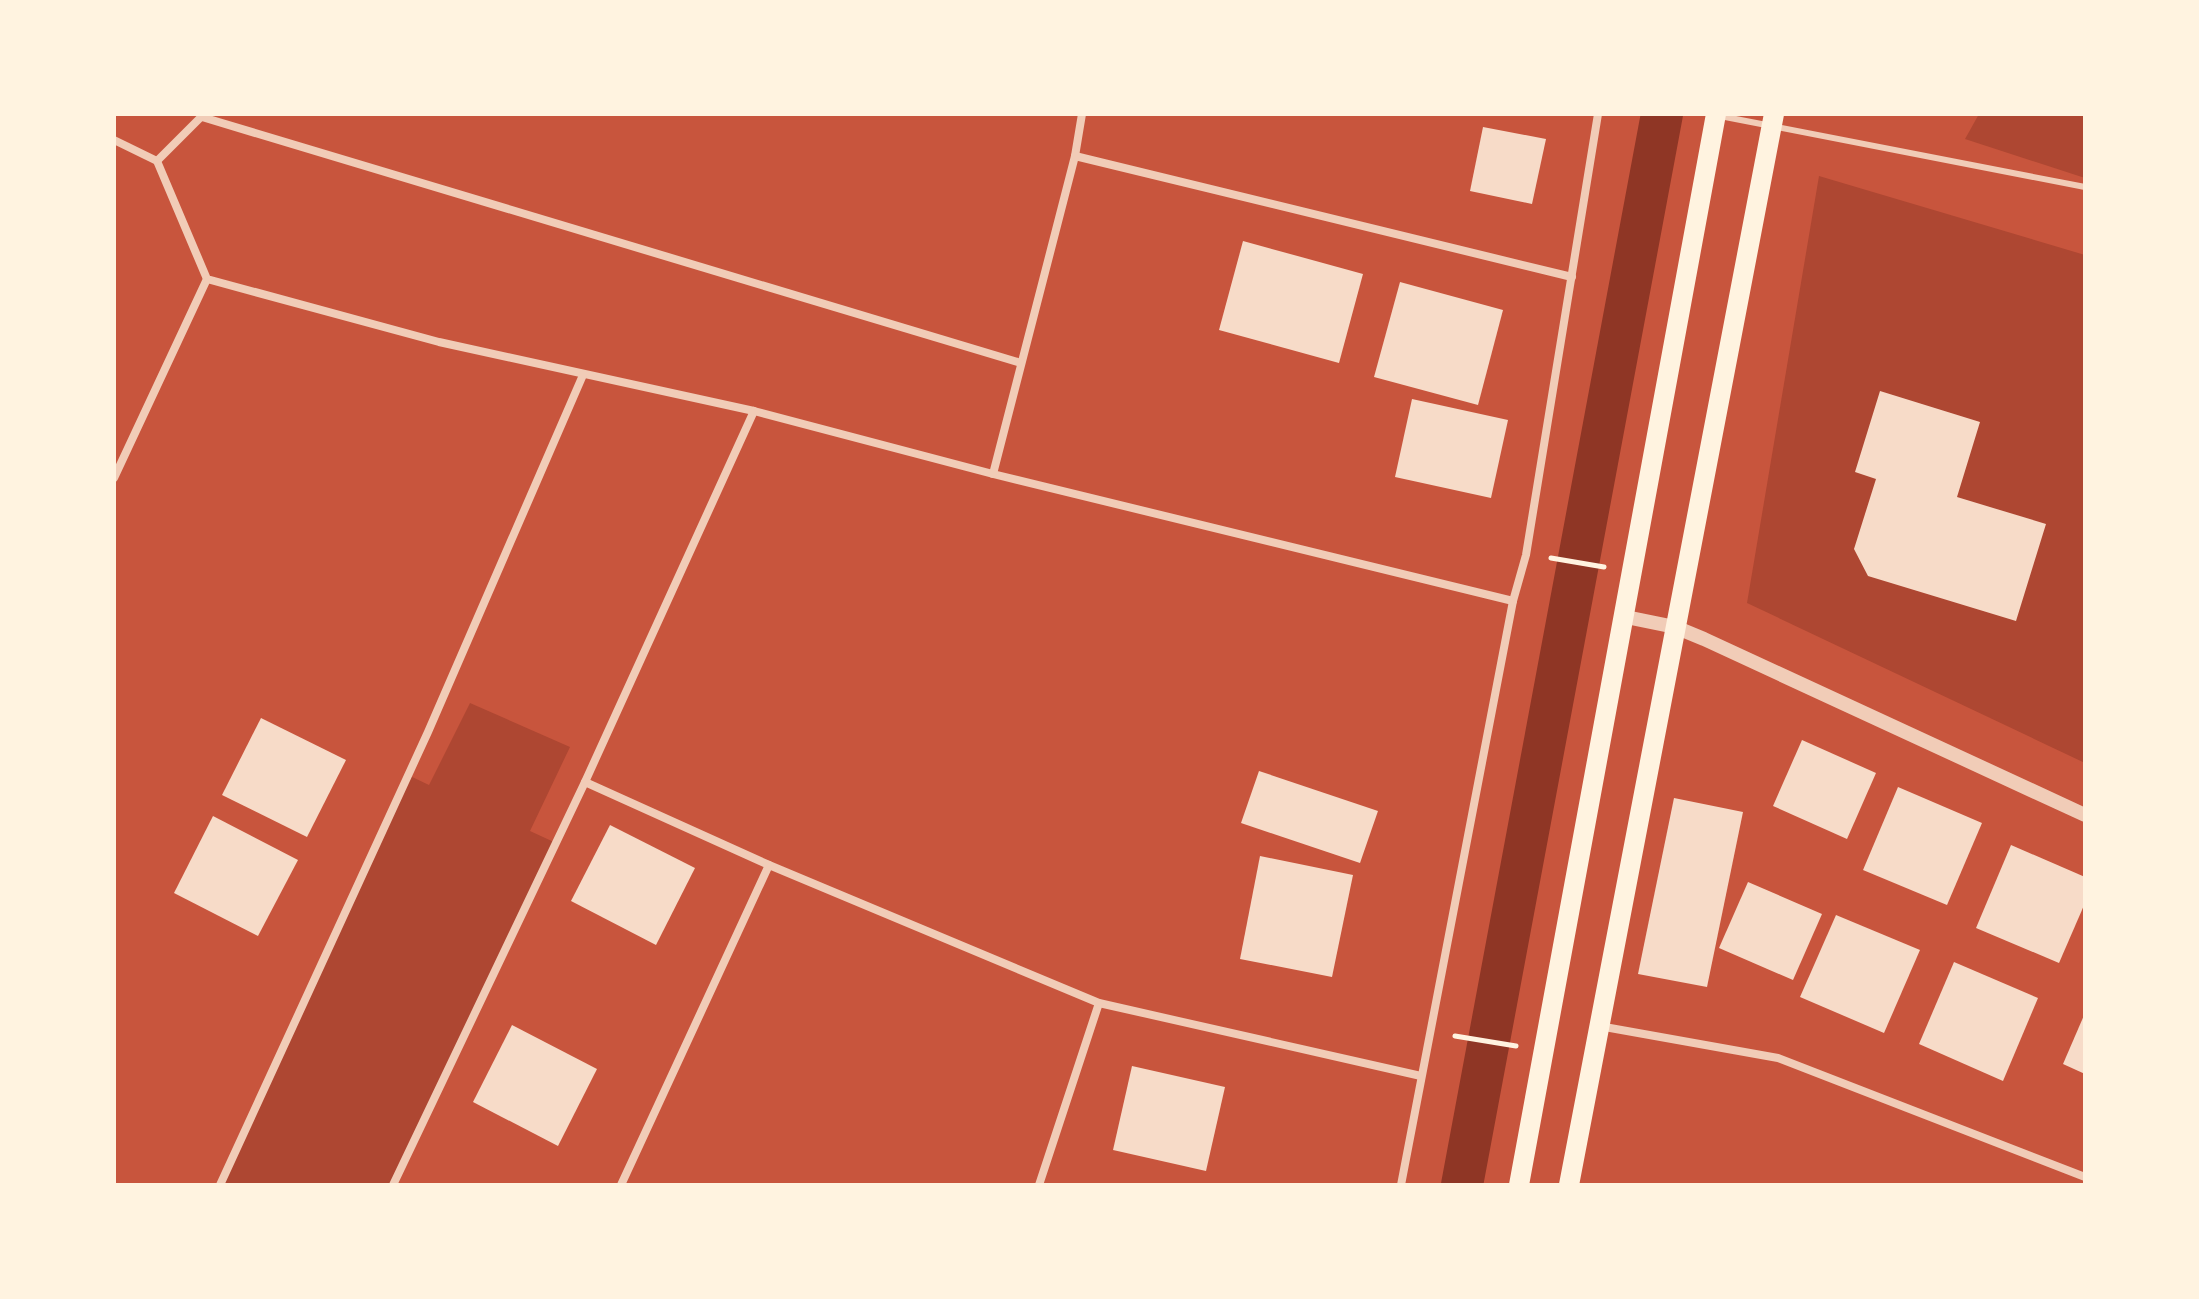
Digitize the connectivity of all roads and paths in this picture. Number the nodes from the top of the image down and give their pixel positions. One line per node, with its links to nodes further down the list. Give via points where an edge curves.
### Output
1 (1082, 114): 7 (street)
2 (1598, 114): 10 (street)
3 (1716, 115): 5 (lane); 20 (main road)
4 (203, 116): 8 (street); 12 (street)
5 (1773, 119): 9 (lane); 21 (main road)
6 (114, 140): 8 (street)
7 (1075, 156): 10 (street); 12 (street)
8 (157, 161): 11 (street)
9 (2085, 187)
10 (1572, 277): 19 (street, via 1526,555)
11 (207, 279): 13 (street); 16 (street)
12 (1021, 363): 15 (street)
13 (583, 375): 14 (street); 31 (street, via 428,732)
14 (754, 411): 15 (street); 22 (street)
15 (993, 474): 19 (street)
16 (114, 478)
17 (1542, 557): 18 (path)
18 (1596, 565)
19 (1513, 601): 29 (street)
20 (1626, 617): 21 (street); 36 (main road)
21 (1675, 627): 23 (street); 26 (main road)
22 (585, 782): 24 (street); 32 (street)
23 (2085, 815)
24 (769, 865): 25 (street); 33 (street)
25 (1099, 1003): 29 (street); 34 (street)
26 (1598, 1026): 30 (street, via 1778,1058); 37 (main road)
27 (1453, 1036): 28 (path)
28 (1509, 1044)
29 (1421, 1076): 35 (street)
30 (2085, 1177)
31 (220, 1185)
32 (393, 1185)
33 (621, 1185)
34 (1039, 1185)
35 (1401, 1185)
36 (1519, 1185)
37 (1569, 1185)

